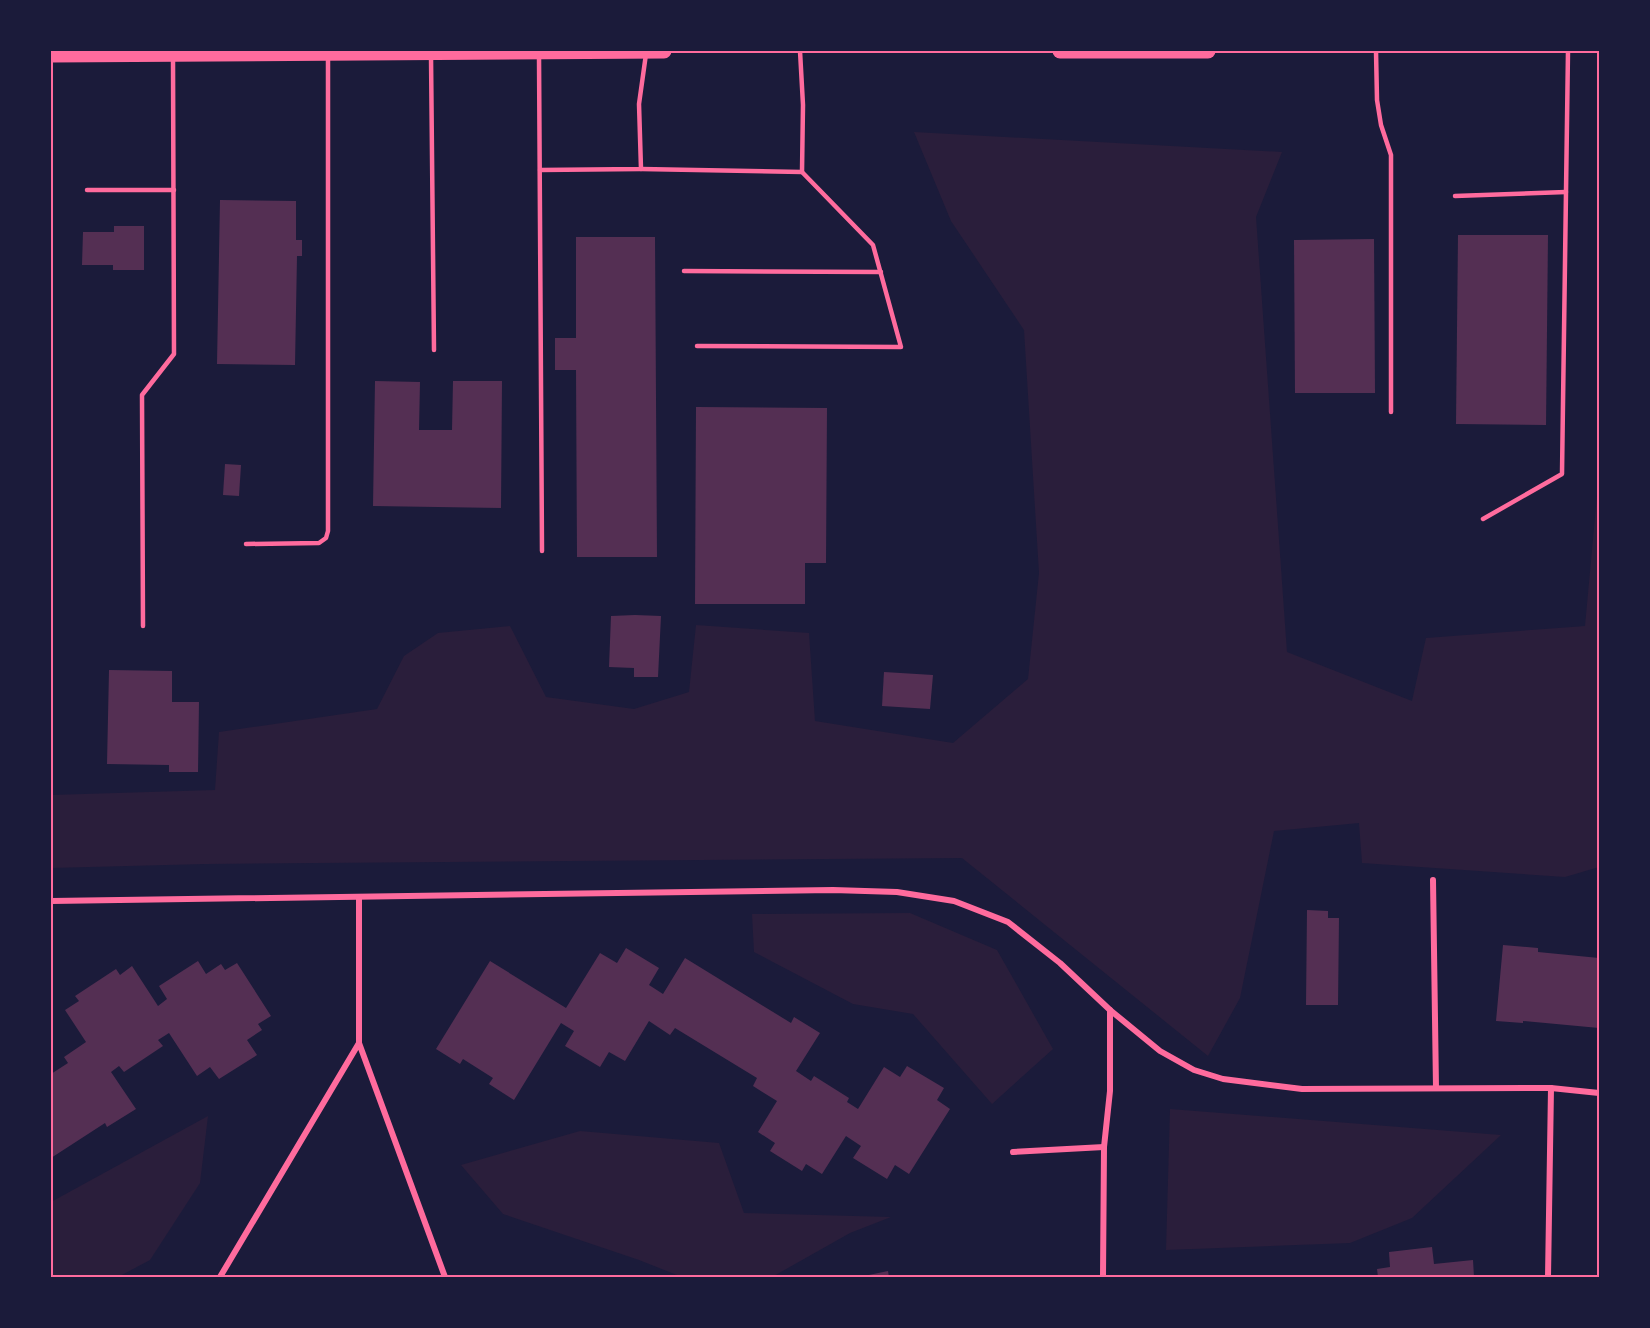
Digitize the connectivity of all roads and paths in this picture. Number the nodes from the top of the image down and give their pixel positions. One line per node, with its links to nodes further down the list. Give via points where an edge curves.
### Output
1 (646, 51): 2 (main road); 8 (main road); 13 (lane, via 639,104)
2 (664, 51)
3 (800, 51): 15 (lane)
4 (1060, 51): 5 (main road)
5 (1208, 51)
6 (1376, 51): 24 (lane, via 1377,100 1391,155)
7 (1568, 51): 18 (lane)
8 (539, 52): 10 (main road); 14 (lane)
9 (328, 54): 10 (main road); 12 (main road); 26 (lane, via 328,531 320,543)
10 (431, 54): 23 (lane)
11 (51, 55): 12 (main road)
12 (173, 55): 17 (lane)
13 (641, 169): 14 (lane); 15 (lane)
14 (540, 170): 27 (lane)
15 (802, 172): 21 (lane, via 873,245)
16 (87, 190): 17 (lane)
17 (174, 190): 28 (lane, via 174,354 142,395)
18 (1566, 192): 19 (lane); 25 (lane, via 1562,474)
19 (1455, 196)
20 (684, 271): 21 (lane)
21 (880, 272): 22 (lane, via 901,347)
22 (697, 346)
23 (434, 350)
24 (1391, 412)
25 (1482, 519)
26 (246, 544)
27 (542, 551)
28 (143, 626)
29 (1433, 880): 34 (street)
30 (359, 898): 31 (street); 32 (street, via 833,890 931,897 954,901 1008,922); 33 (street)
31 (51, 902)
32 (1110, 1010): 34 (street, via 1161,1051 1194,1070 1223,1079 1302,1089); 37 (street, via 1110,1092)
33 (359, 1043): 39 (street); 40 (street)
34 (1436, 1088): 35 (street)
35 (1551, 1088): 36 (street); 42 (street)
36 (1599, 1094)
37 (1104, 1147): 38 (street); 41 (street)
38 (1013, 1152)
39 (220, 1277)
40 (445, 1277)
41 (1103, 1277)
42 (1548, 1277)

